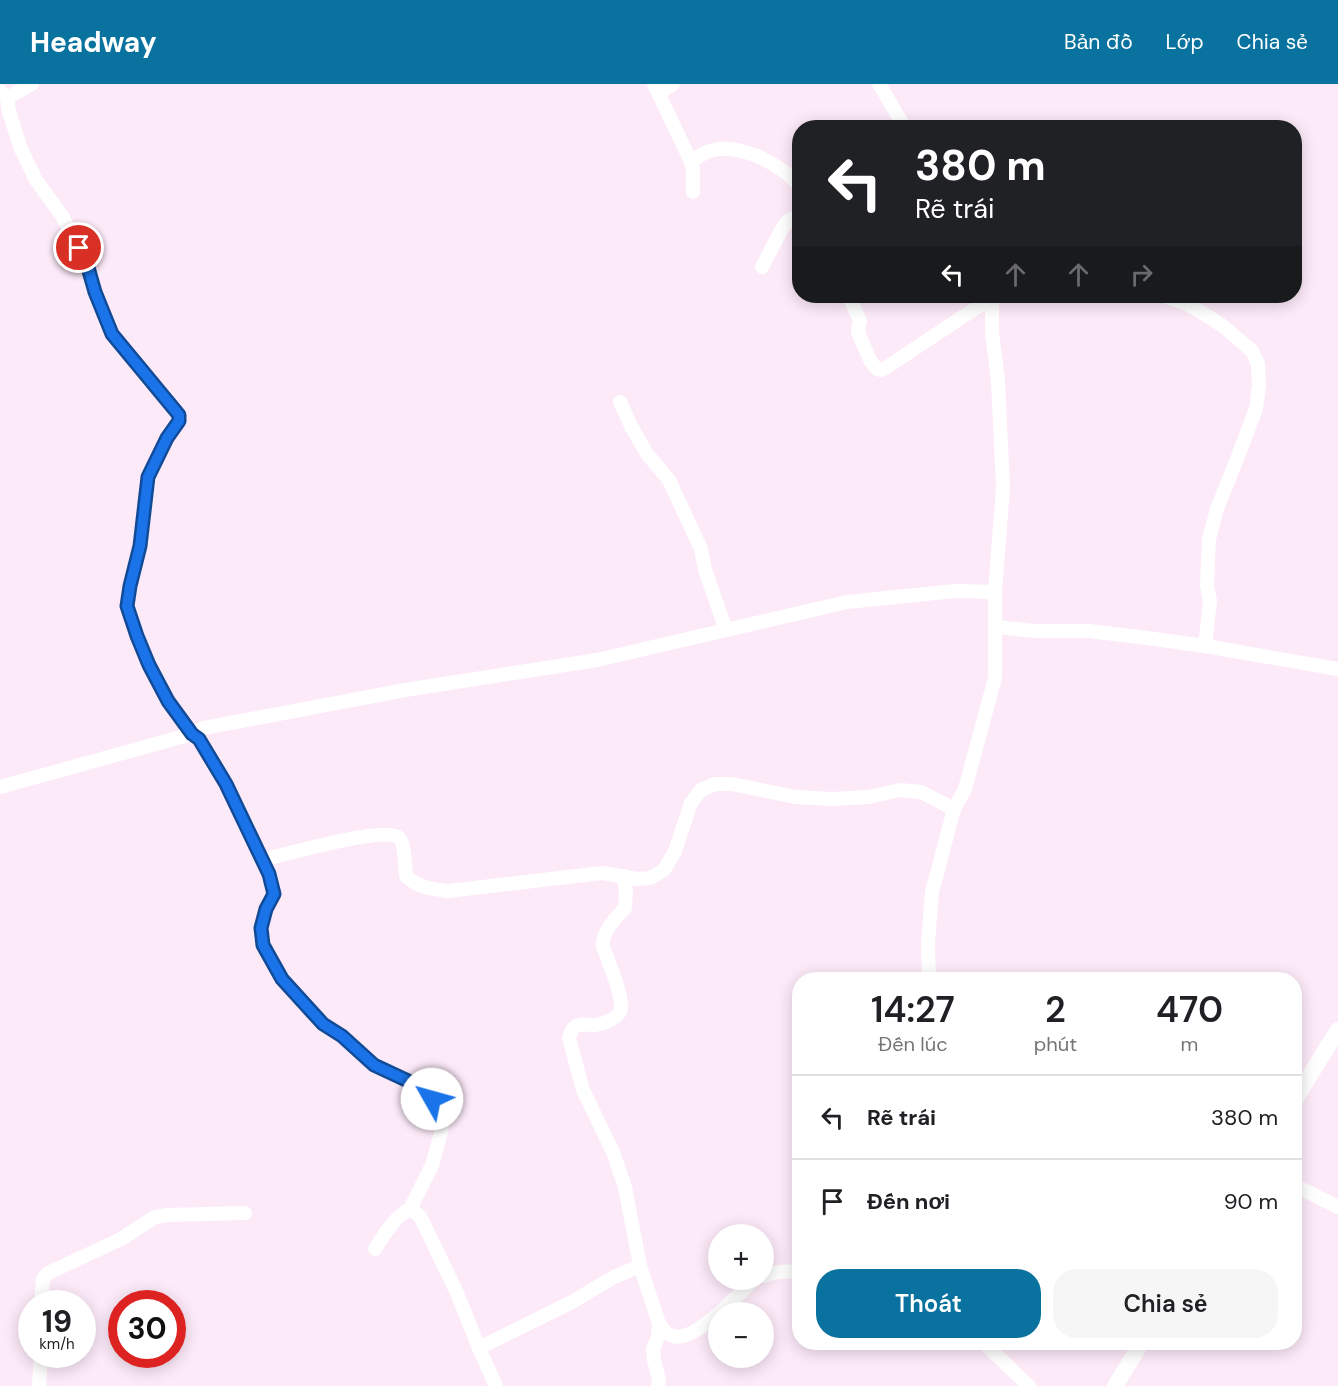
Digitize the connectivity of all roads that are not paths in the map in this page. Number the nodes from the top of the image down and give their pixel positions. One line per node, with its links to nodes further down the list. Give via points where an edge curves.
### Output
1 (32, 84): 5 (street)
2 (673, 84): 4 (street)
3 (879, 84): 6 (street)
4 (657, 88): 7 (street)
5 (4, 95): 22 (street, via 21,149 87,264 112,334 179,415 148,477 140,546 127,606 149,665)
6 (900, 120)
7 (691, 162): 8 (street, via 709,151 736,149 751,152); 9 (street)
8 (792, 178)
9 (693, 192)
10 (792, 219): 11 (street, via 783,227)
11 (762, 267)
12 (852, 303): 13 (street, via 860,321 860,337 871,362 881,370)
13 (983, 303)
14 (993, 303): 17 (street, via 1004,488)
15 (1185, 303): 20 (street, via 1223,326 1252,351 1258,364 1256,409 1216,509 1209,539 1210,601)
16 (620, 402): 19 (street, via 647,454 669,480 701,549)
17 (995, 592): 18 (street); 19 (street, via 955,591 847,602)
18 (996, 627): 20 (street, via 1089,631); 24 (street, via 995,678 965,789)
19 (726, 630): 22 (street, via 597,660 393,692 204,728)
20 (1205, 646): 21 (street)
21 (1338, 669)
22 (192, 734): 23 (street); 25 (street, via 226,784)
23 (0, 787)
24 (954, 809): 26 (street, via 921,792 900,790 832,799 715,784 701,790 691,804 664,870 650,878); 27 (street, via 932,892)
25 (262, 860): 26 (street, via 346,839 386,834 403,842 406,876 414,884 431,889 448,891 602,873); 32 (street, via 274,894 261,928 263,945 282,979 323,1024 374,1065 421,1087 441,1113 442,1129 432,1165)
26 (624, 876): 35 (street, via 625,908 602,940 619,997 620,1014 596,1025 575,1027 569,1038 583,1090 625,1187)
27 (929, 972)
28 (1338, 1030): 29 (street)
29 (1302, 1088)
30 (1302, 1189): 31 (street)
31 (1338, 1207)
32 (410, 1209): 34 (street, via 391,1224); 43 (street, via 421,1218)
33 (245, 1213): 38 (street, via 155,1217 121,1239 48,1273)
34 (375, 1249)
35 (640, 1266): 42 (street); 43 (street)
36 (792, 1271): 37 (street)
37 (774, 1273)
38 (42, 1290)
39 (743, 1290): 40 (street)
40 (731, 1302)
41 (708, 1321): 42 (street, via 681,1337 669,1336)
42 (659, 1323): 49 (street, via 653,1349)
43 (479, 1348): 48 (street)
44 (991, 1350): 50 (street)
45 (1137, 1350): 51 (street)
46 (41, 1368): 47 (street)
47 (39, 1386)
48 (496, 1386)
49 (658, 1386)
50 (1029, 1386)
51 (1115, 1386)

